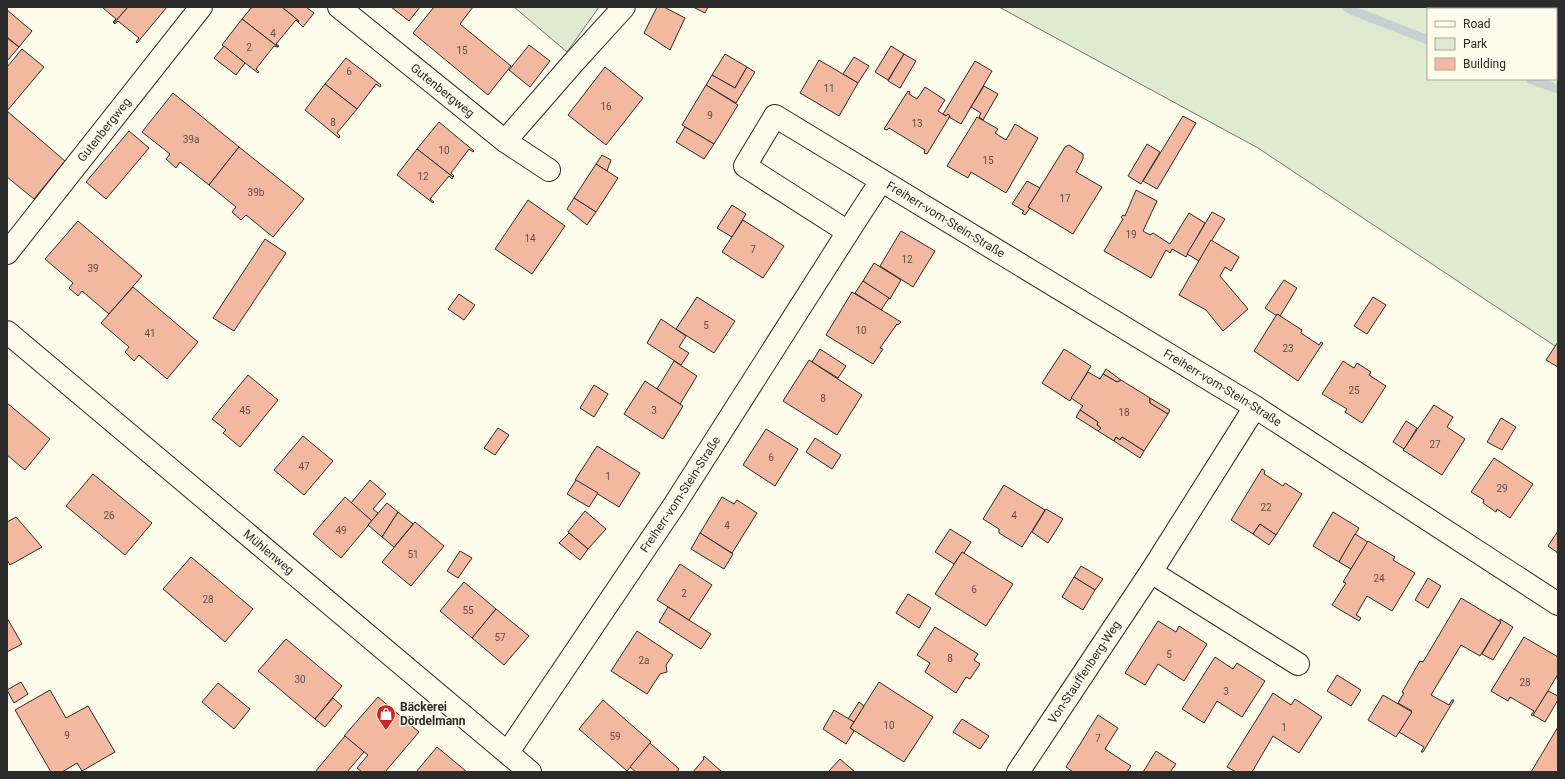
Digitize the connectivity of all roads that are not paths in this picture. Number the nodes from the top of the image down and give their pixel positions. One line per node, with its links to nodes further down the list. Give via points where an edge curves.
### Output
1 (201, 7): 8 (street, Gutenbergweg)
2 (339, 7): 4 (street, Gutenbergweg)
3 (624, 7): 4 (street)
4 (506, 141): 5 (street, Gutenbergweg)
5 (549, 170)
6 (881, 181): 7 (street, Freiherr-vom-Stein-Straße); 7 (street, Freiherr-vom-Stein-Straße, via 775,116 745,166); 10 (street, Freiherr-vom-Stein-Straße)
7 (848, 232): 14 (street, Freiherr-vom-Stein-Straße, via 675,504)
8 (7, 253)
9 (7, 332): 14 (street, Mühlenweg)
10 (1255, 407): 11 (street, Von-Stauffenberg-Weg); 12 (street, Freiherr-vom-Stein-Straße)
11 (1151, 572): 13 (street); 16 (street, Von-Stauffenberg-Weg)
12 (1558, 604)
13 (1298, 664)
14 (508, 752): 15 (street, Mühlenweg)
15 (530, 772)
16 (1018, 772)

